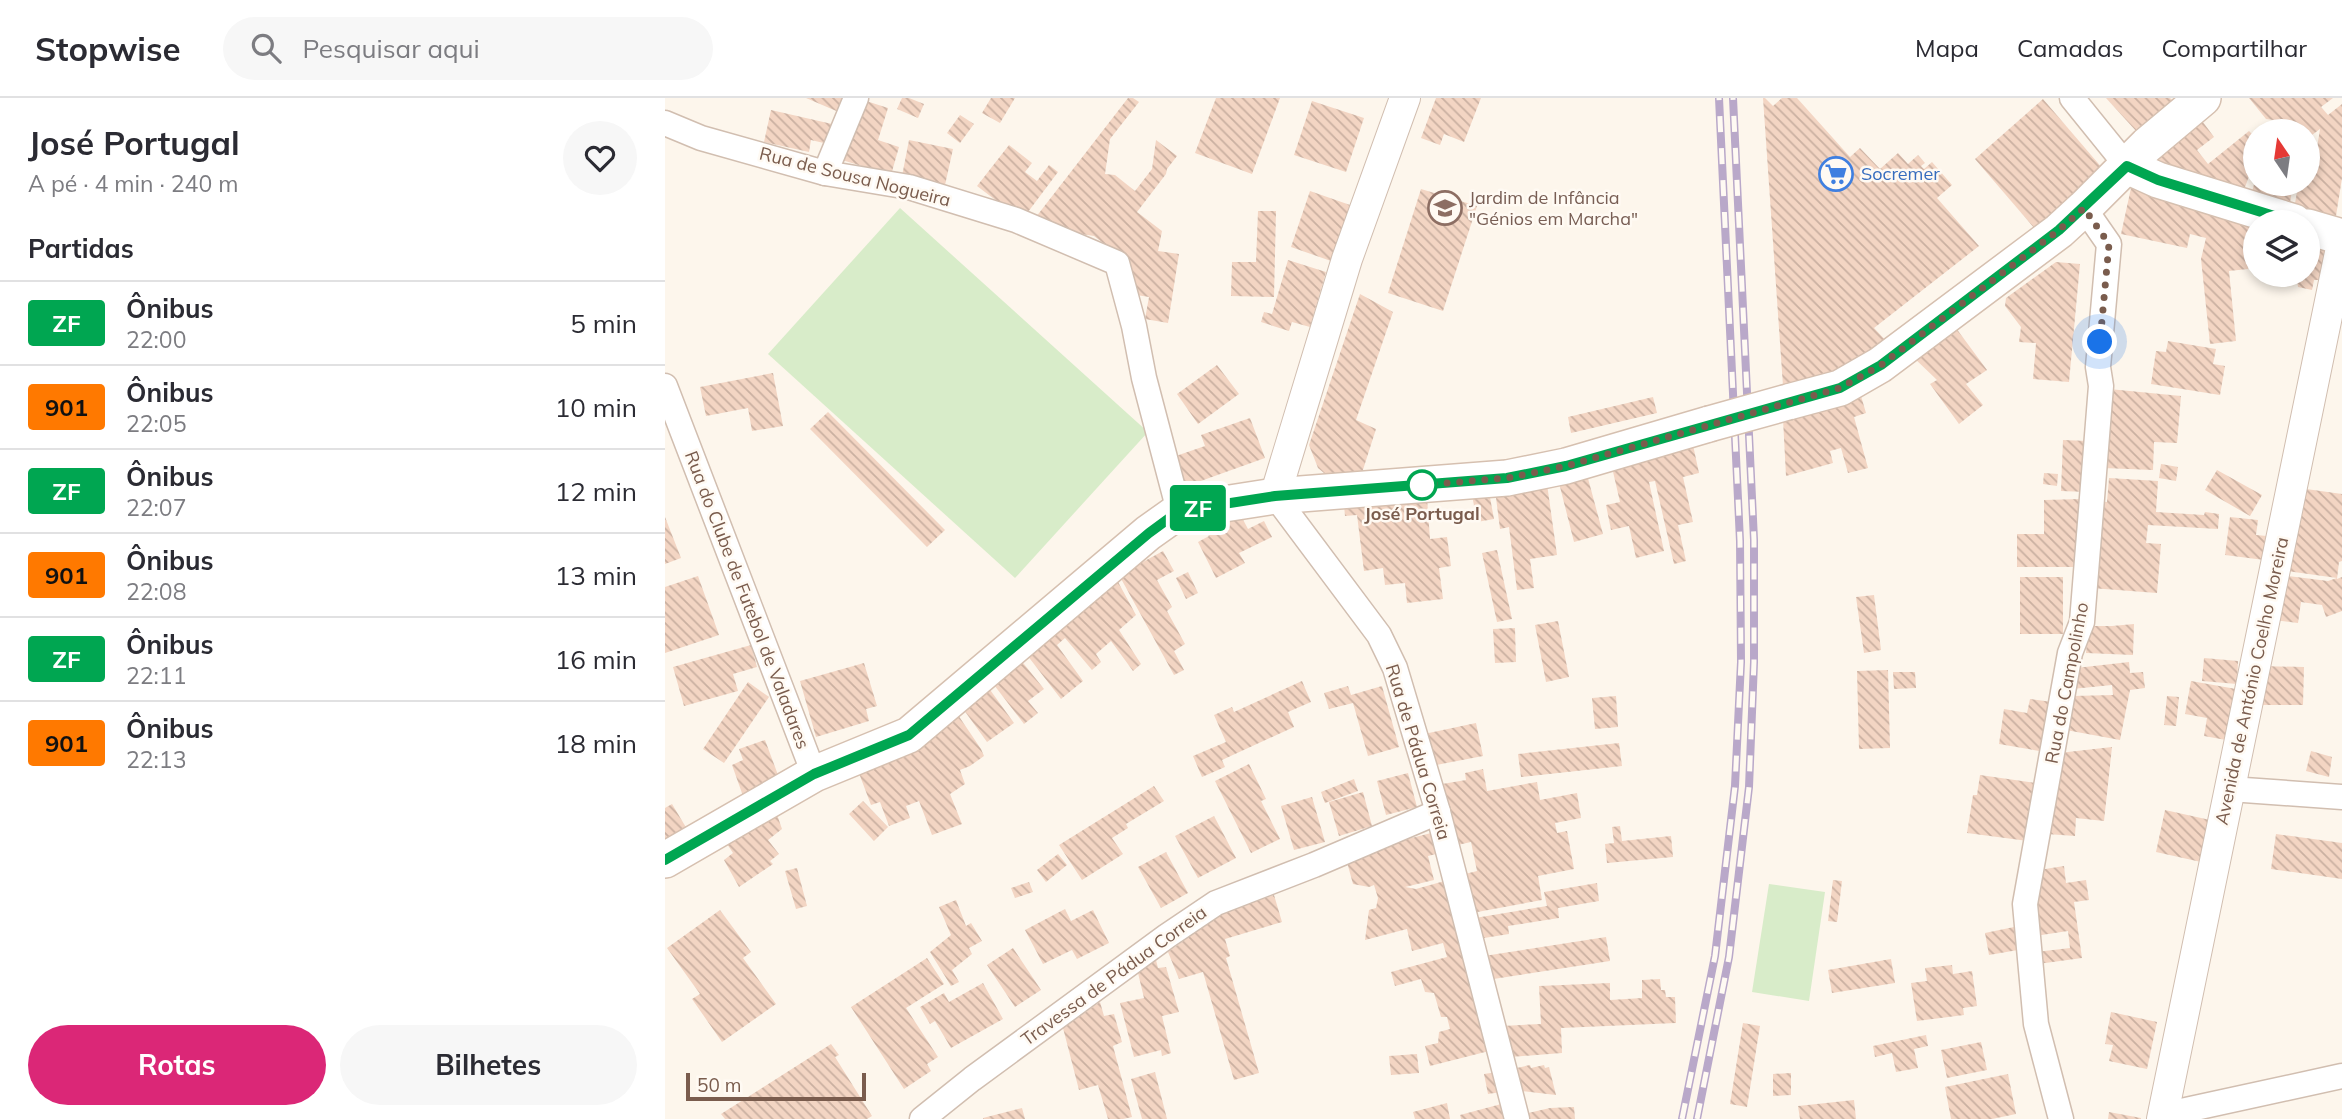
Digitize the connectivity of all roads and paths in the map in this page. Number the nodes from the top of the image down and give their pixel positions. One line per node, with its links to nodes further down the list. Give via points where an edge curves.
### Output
1 (856, 98): 7 (street)
2 (1405, 98): 14 (street, via 1347,259)
3 (2072, 98): 6 (street)
4 (2203, 98): 6 (main road)
5 (665, 123): 7 (street, Rua de Sousa Nogueira, via 701,138)
6 (2127, 166): 8 (main road); 9 (main road)
7 (825, 173): 15 (street, Rua de Sousa Nogueira, via 921,190 1016,220 1117,262)
8 (2084, 208): 14 (main road, bridge, via 1881,365 1840,388 1566,466 1507,478); 25 (street, Rua do Campolinho, via 2109,244 2083,622 2070,653 2025,904 2036,1024)
9 (2255, 210)
10 (2320, 231): 11 (main road)
11 (2342, 237)
12 (2342, 243): 17 (street, Avenida de António Coelho Moreira)
13 (665, 386): 16 (street, Rua do Clube de Futebol de Valadares)
14 (1275, 496): 15 (main road); 19 (street, Rua de Pádua Correia, via 1379,635 1395,668)
15 (1179, 511): 16 (main road, via 909,735)
16 (814, 774): 20 (main road)
17 (2230, 789): 18 (street); 22 (street, Avenida de António Coelho Moreira)
18 (2342, 797)
19 (1438, 812): 23 (street, Travessa de Pádua Correia, via 1216,903); 24 (street, Rua de Pádua Correia)
20 (665, 860)
21 (2342, 1076): 22 (street)
22 (2163, 1117)
23 (922, 1119)
24 (1517, 1119)
25 (2061, 1119)

